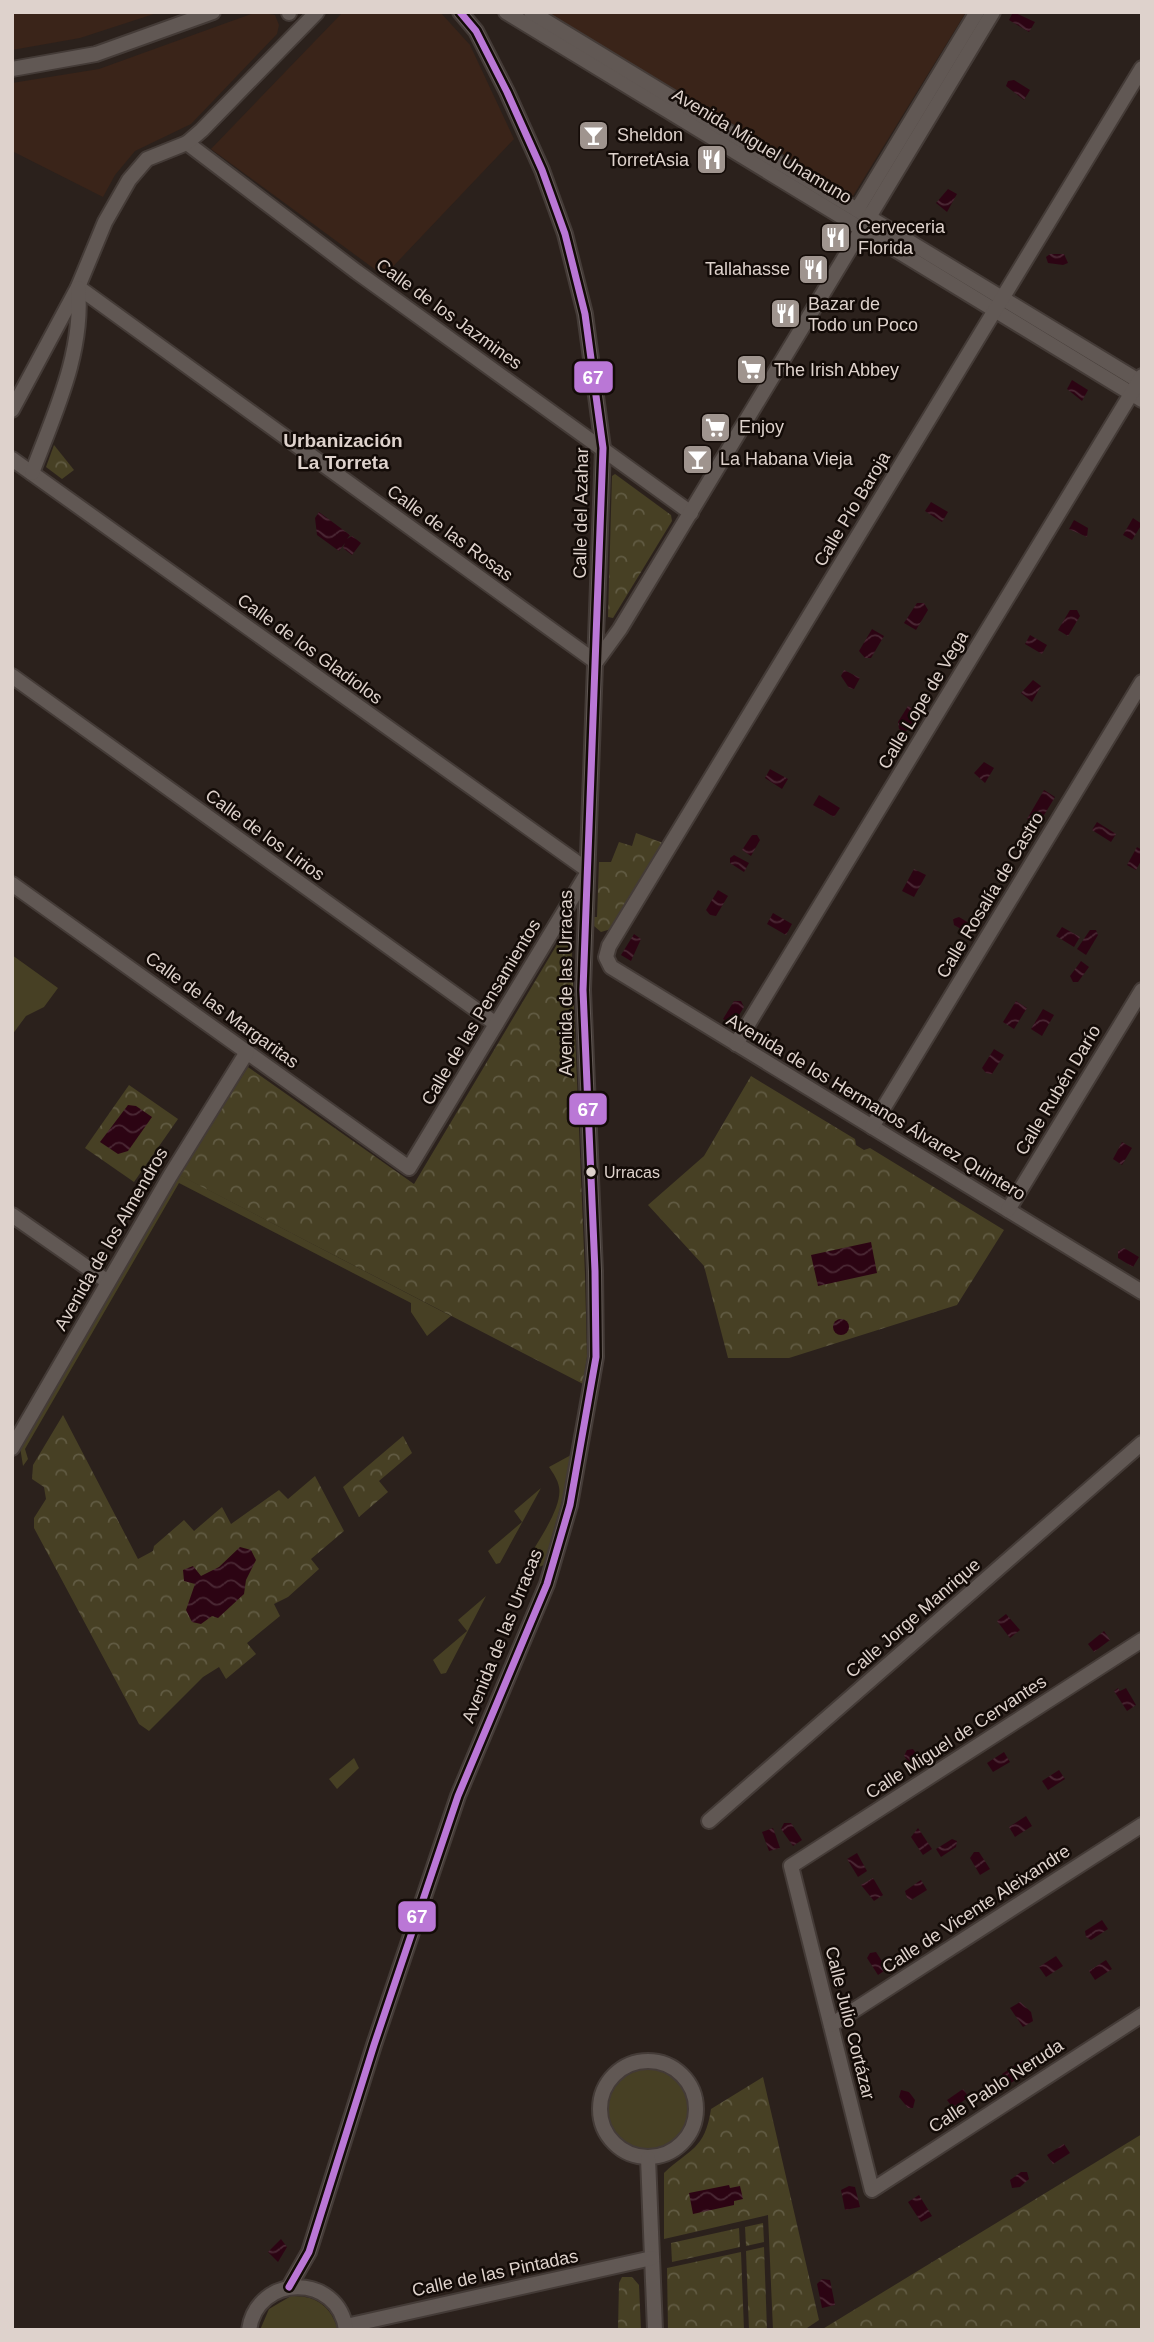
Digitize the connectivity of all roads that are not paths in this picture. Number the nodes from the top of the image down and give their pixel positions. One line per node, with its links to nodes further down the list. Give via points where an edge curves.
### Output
1 (213, 12): 9 (street, via 96,54)
2 (317, 12): 10 (street)
3 (460, 12): 16 (street, Calle del Azahar, via 477,32 507,92 565,234 585,314)
4 (506, 12): 11 (street, Avenida Miguel Unamuno)
5 (531, 12): 11 (street)
6 (977, 12): 11 (street)
7 (993, 12): 11 (street)
8 (1142, 68): 13 (street, Calle Pío Baroja)
9 (12, 69)
10 (187, 143): 12 (street, via 139,166 105,222); 16 (street, Calle de los Jazmines, via 377,287)
11 (863, 219): 13 (street, Avenida Miguel Unamuno); 19 (street)
12 (78, 287): 15 (street); 18 (street, via 77,342); 20 (street, Calle de las Rosas)
13 (998, 304): 14 (street, Avenida Miguel Unamuno); 26 (street, Calle Pío Baroja)
14 (1139, 387): 29 (street, Calle Lope de Vega)
15 (12, 410)
16 (603, 448): 19 (street, Calle de los Jazmines); 20 (street, Calle del Azahar)
17 (12, 459): 18 (street, Calle de los Gladiolos)
18 (32, 473): 23 (street, Calle de los Gladiolos)
19 (691, 513): 20 (street)
20 (596, 662): 23 (street, Calle del Azahar)
21 (12, 676): 28 (street, Calle de los Lirios)
22 (1142, 682): 31 (street, Calle Rosalía de Castro)
23 (586, 872): 25 (street, Avenida de las Urracas); 28 (street, Calle de las Pensamientos)
24 (12, 884): 30 (street, Calle de las Margaritas)
25 (584, 939): 26 (street); 48 (street, Avenida de las Urracas, via 596,1344 594,1380 570,1505 544,1593 458,1796)
26 (609, 946): 29 (street, Avenida de los Hermanos Álvarez Quintero, via 606,957 611,967)
27 (1142, 990): 33 (street, Calle Rubén Darío)
28 (496, 1024): 32 (street, Calle de las Pensamientos)
29 (736, 1044): 31 (street, Avenida de los Hermanos Álvarez Quintero)
30 (247, 1052): 32 (street, Calle de las Margaritas); 35 (street, Avenida de los Almendros)
31 (872, 1127): 33 (street, Avenida de los Hermanos Álvarez Quintero)
32 (410, 1168)
33 (1008, 1210): 36 (street, Avenida de los Hermanos Álvarez Quintero)
34 (12, 1215): 35 (street)
35 (108, 1282): 38 (street, Avenida de los Almendros)
36 (1142, 1292)
37 (1142, 1443): 40 (street, Calle Jorge Manrique)
38 (12, 1448)
39 (1142, 1640): 42 (street, Calle Miguel de Cervantes)
40 (709, 1821)
41 (1142, 1825): 44 (street, Calle de Vicente Aleixandre)
42 (791, 1866): 44 (street, Calle Julio Cortázar)
43 (1142, 2015): 46 (street, Calle Pablo Neruda)
44 (831, 2025): 46 (street, Calle Julio Cortázar)
45 (648, 2158): 45 (street, via 676,2148 687,2138 696,2110 694,2095 682,2077 664,2064 649,2061 621,2069 610,2079 600,2107 604,2128 617,2146); 47 (street)
46 (872, 2190)
47 (652, 2259): 51 (street, Calle de las Pintadas); 53 (street)
48 (306, 2260): 49 (street, Avenida de las Urracas); 50 (street, Avenida de las Urracas)
49 (289, 2287): 50 (street); 52 (street, via 259,2304)
50 (310, 2287): 51 (street, via 327,2295)
51 (346, 2328)
52 (249, 2330)
53 (655, 2330)

